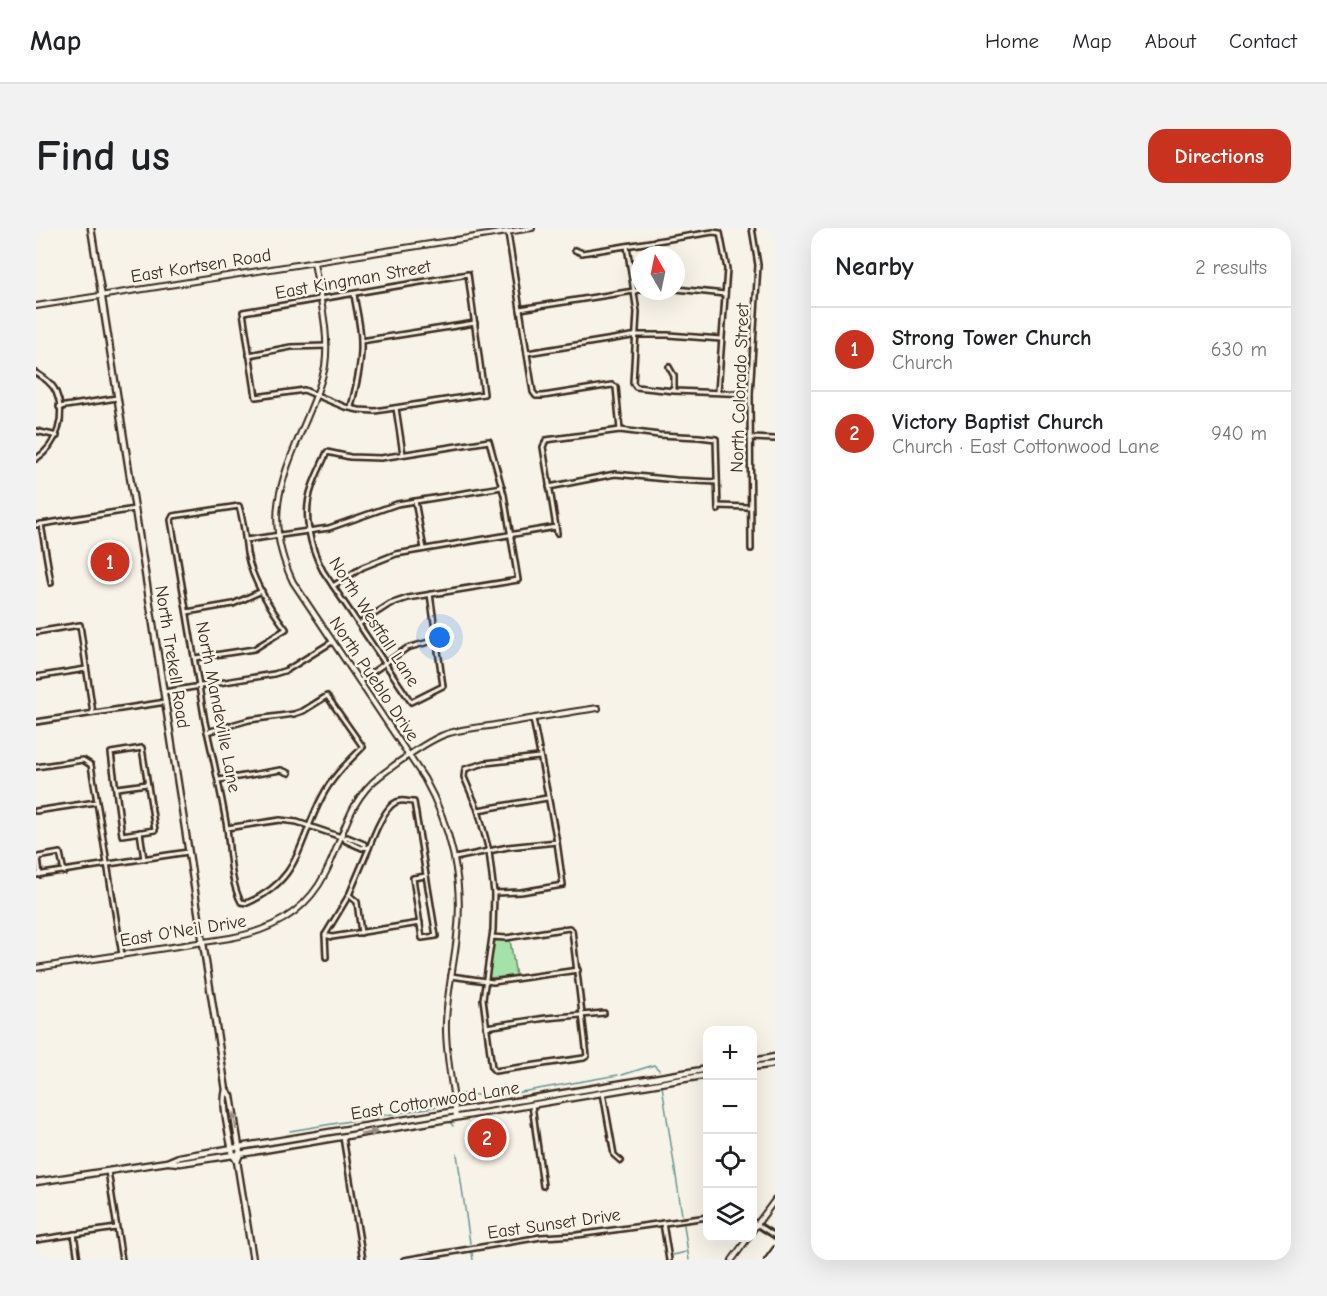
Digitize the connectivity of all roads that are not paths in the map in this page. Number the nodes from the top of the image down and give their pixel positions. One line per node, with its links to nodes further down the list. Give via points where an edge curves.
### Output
1 (90, 228): 13 (main road, North Trekell Road)
2 (532, 228): 4 (street, East Kortsen Road)
3 (752, 228): 29 (street, North Colorado Street, via 758,276)
4 (508, 233): 7 (street, East Kortsen Road); 17 (street)
5 (627, 246): 6 (street, via 582,253); 8 (street); 12 (street, via 720,233 727,269)
6 (575, 250)
7 (314, 262): 13 (street, East Kortsen Road); 14 (street, North Pueblo Drive)
8 (631, 271)
9 (631, 290): 17 (street)
10 (685, 290): 12 (street)
11 (354, 294): 14 (street, East Kingman Street); 18 (street, East Kingman Street, via 468,274); 21 (street)
12 (726, 294): 20 (street)
13 (100, 295): 16 (street, East Kortsen Road); 31 (main road, North Trekell Road)
14 (320, 300): 22 (street, North Pueblo Drive); 24 (street, East Kingman Street, via 243,312)
15 (635, 300): 19 (street)
16 (36, 306)
17 (520, 309): 23 (street)
18 (475, 323): 21 (street); 34 (street, via 484,394)
19 (636, 336): 20 (street, via 668,334); 23 (street); 27 (street, via 636,387)
20 (721, 339): 28 (street)
21 (361, 341): 33 (street)
22 (326, 346): 24 (street, via 291,347); 30 (street, North Pueblo Drive, via 325,367)
23 (527, 353): 35 (street, via 536,396 616,387)
24 (249, 355): 30 (street, via 255,397 297,390)
25 (669, 367): 27 (street, via 674,376)
26 (36, 373): 32 (street, via 57,393)
27 (674, 391): 28 (street)
28 (718, 392): 29 (street)
29 (750, 394): 38 (street, North Colorado Street)
30 (316, 395): 33 (street); 54 (street, North Pueblo Drive, via 278,494)
31 (117, 398): 32 (street); 47 (main road, North Trekell Road)
32 (59, 407): 37 (street)
33 (351, 408): 34 (street)
34 (396, 408): 40 (street)
35 (620, 430): 42 (street, via 716,439); 44 (street, via 546,440 543,447)
36 (36, 431): 37 (street)
37 (57, 436): 41 (street)
38 (750, 438): 39 (street); 46 (street, North Colorado Street)
39 (775, 439)
40 (403, 454): 43 (street, via 489,441); 51 (street, North Westfall Lane, via 366,459 327,452 311,489)
41 (36, 459)
42 (717, 482): 44 (street, via 615,474); 46 (street, via 718,508)
43 (502, 487): 45 (street); 53 (street)
44 (549, 487): 50 (street)
45 (415, 501): 51 (street); 56 (street)
46 (749, 507): 57 (street, North Colorado Street)
47 (135, 509): 48 (street); 73 (main road, North Trekell Road)
48 (41, 524): 49 (street); 58 (street)
49 (36, 525)
50 (556, 527): 52 (street); 53 (street)
51 (310, 532): 54 (street); 59 (street, North Westfall Lane, via 314,551)
52 (557, 533)
53 (511, 535): 56 (street); 61 (street, via 518,580)
54 (278, 536): 55 (street); 66 (street, North Pueblo Drive, via 293,582)
55 (246, 540): 60 (street); 62 (street, North Mandeville Lane, via 239,506 173,516)
56 (424, 549): 59 (street, via 379,560)
57 (751, 549)
58 (51, 583)
59 (333, 586): 63 (street, North Westfall Lane)
60 (262, 591): 62 (street, via 233,604); 67 (street, via 286,629 254,649)
61 (430, 594): 63 (street, via 390,604); 65 (street)
62 (186, 612): 67 (street, North Mandeville Lane)
63 (359, 624): 68 (street, North Westfall Lane)
64 (36, 632): 69 (street, via 80,625)
65 (436, 640): 68 (street, via 408,648); 68 (street, North Westfall Lane, via 443,686 411,702)
66 (332, 642): 71 (street, North Pueblo Drive); 72 (street, via 287,670)
67 (195, 658): 72 (street, North Mandeville Lane)
68 (385, 663): 71 (street)
69 (86, 669): 70 (street); 76 (street)
70 (36, 677)
71 (359, 681): 80 (street, North Pueblo Drive)
72 (200, 687): 73 (street); 79 (street, North Mandeville Lane)
73 (164, 692): 74 (main road, North Trekell Road)
74 (166, 702): 76 (street); 98 (main road, North Trekell Road)
75 (598, 708): 77 (street, East O'Neil Drive)
76 (93, 713): 78 (street)
77 (533, 719): 80 (street, East O'Neil Drive, via 443,735); 81 (street)
78 (36, 722)
79 (207, 732): 84 (street, North Mandeville Lane); 91 (street, via 249,720 294,714 327,696 363,747 338,772)
80 (409, 756): 94 (street, East O'Neil Drive, via 367,787 350,814); 99 (street, North Pueblo Drive, via 436,800)
81 (539, 757): 87 (street); 89 (street, via 465,769 464,777)
82 (36, 767): 88 (street, via 83,760 91,765)
83 (289, 774): 84 (street, via 281,770)
84 (219, 780): 92 (street, North Mandeville Lane)
85 (147, 784): 86 (street); 86 (street, via 142,748 111,753); 93 (street, via 155,830)
86 (116, 788): 93 (street, via 122,835)
87 (547, 798): 89 (street); 95 (street)
88 (96, 802): 90 (street); 101 (street)
89 (478, 810): 97 (street)
90 (36, 811)
91 (309, 825): 92 (street, via 280,820); 92 (street, North Mandeville Lane, via 298,856 276,886 254,900 241,902); 94 (street)
92 (226, 828)
93 (140, 832): 100 (street)
94 (342, 838): 96 (street); 111 (street, East O'Neil Drive, via 326,874 298,908 251,934)
95 (557, 842): 97 (street); 105 (street, via 563,885)
96 (367, 847): 104 (street, via 395,802 414,802); 106 (street)
97 (489, 851): 99 (street); 105 (street)
98 (190, 852): 100 (street); 111 (main road, North Trekell Road)
99 (455, 858): 116 (street, North Pueblo Drive, via 459,909)
100 (144, 859): 101 (street)
101 (108, 865): 102 (street); 112 (street)
102 (64, 872): 103 (street); 103 (street, via 60,853 38,857)
103 (38, 875)
104 (426, 876): 107 (street, via 413,878); 107 (street, via 436,936 423,938)
105 (494, 893): 110 (street)
106 (349, 895): 108 (street, via 357,902); 109 (street)
107 (420, 923): 108 (street)
108 (361, 933): 109 (street)
109 (325, 935): 113 (street)
110 (492, 937): 115 (street, via 568,928 572,930); 117 (street)
111 (204, 942): 112 (street, East O'Neil Drive); 127 (main road, North Trekell Road)
112 (122, 955): 114 (street, East O'Neil Drive)
113 (326, 957)
114 (36, 968)
115 (578, 970): 117 (street); 119 (street)
116 (451, 976): 117 (street); 130 (street, North Pueblo Drive, via 446,1045)
117 (486, 981): 120 (street)
118 (604, 1013): 119 (street)
119 (582, 1015): 120 (street); 120 (street, via 584,1058 495,1071)
120 (486, 1028)
121 (775, 1057): 122 (main road)
122 (757, 1060)
123 (775, 1064): 124 (main road)
124 (757, 1066)
125 (703, 1070): 130 (main road, East Cottonwood Lane)
126 (703, 1076): 128 (main road, East Cottonwood Lane)
127 (226, 1089): 135 (main road, North Trekell Road, one-way to 127, via 231,1096); 136 (main road, North Trekell Road)
128 (603, 1093): 129 (main road, East Cottonwood Lane); 140 (street, via 614,1155)
129 (532, 1105): 131 (main road, East Cottonwood Lane); 144 (street)
130 (455, 1111): 131 (street, North Pueblo Drive); 132 (main road, East Cottonwood Lane)
131 (456, 1117): 133 (main road, East Cottonwood Lane, one-way to 131)
132 (314, 1134): 134 (main road); 135 (main road, East Cottonwood Lane)
133 (343, 1137): 134 (main road, East Cottonwood Lane); 158 (street)
134 (315, 1142): 137 (main road, East Cottonwood Lane)
135 (239, 1147): 136 (main road, East Cottonwood Lane); 137 (main road, North Trekell Road)
136 (232, 1148): 138 (main road, North Trekell Road); 141 (main road, East Cottonwood Lane)
137 (240, 1154): 138 (main road, East Cottonwood Lane); 139 (main road)
138 (233, 1155): 139 (main road, North Trekell Road); 141 (main road, East Cottonwood Lane)
139 (237, 1161): 157 (main road, North Trekell Road)
140 (621, 1161)
141 (167, 1162): 142 (main road, East Cottonwood Lane)
142 (108, 1171): 143 (main road, East Cottonwood Lane); 149 (street)
143 (36, 1182)
144 (543, 1186)
145 (775, 1200): 148 (street)
146 (703, 1218): 147 (street, East Sunset Drive)
147 (663, 1223): 159 (street, East Sunset Drive, via 541,1237); 160 (street)
148 (758, 1224): 151 (street)
149 (116, 1228): 150 (street); 156 (street)
150 (74, 1234): 152 (street); 155 (street)
151 (775, 1236)
152 (36, 1240)
153 (745, 1242): 161 (street)
154 (775, 1249): 162 (street)
155 (78, 1260)
156 (122, 1260)
157 (253, 1260)
158 (363, 1260)
159 (404, 1260)
160 (669, 1260)
161 (732, 1260)
162 (767, 1260)

